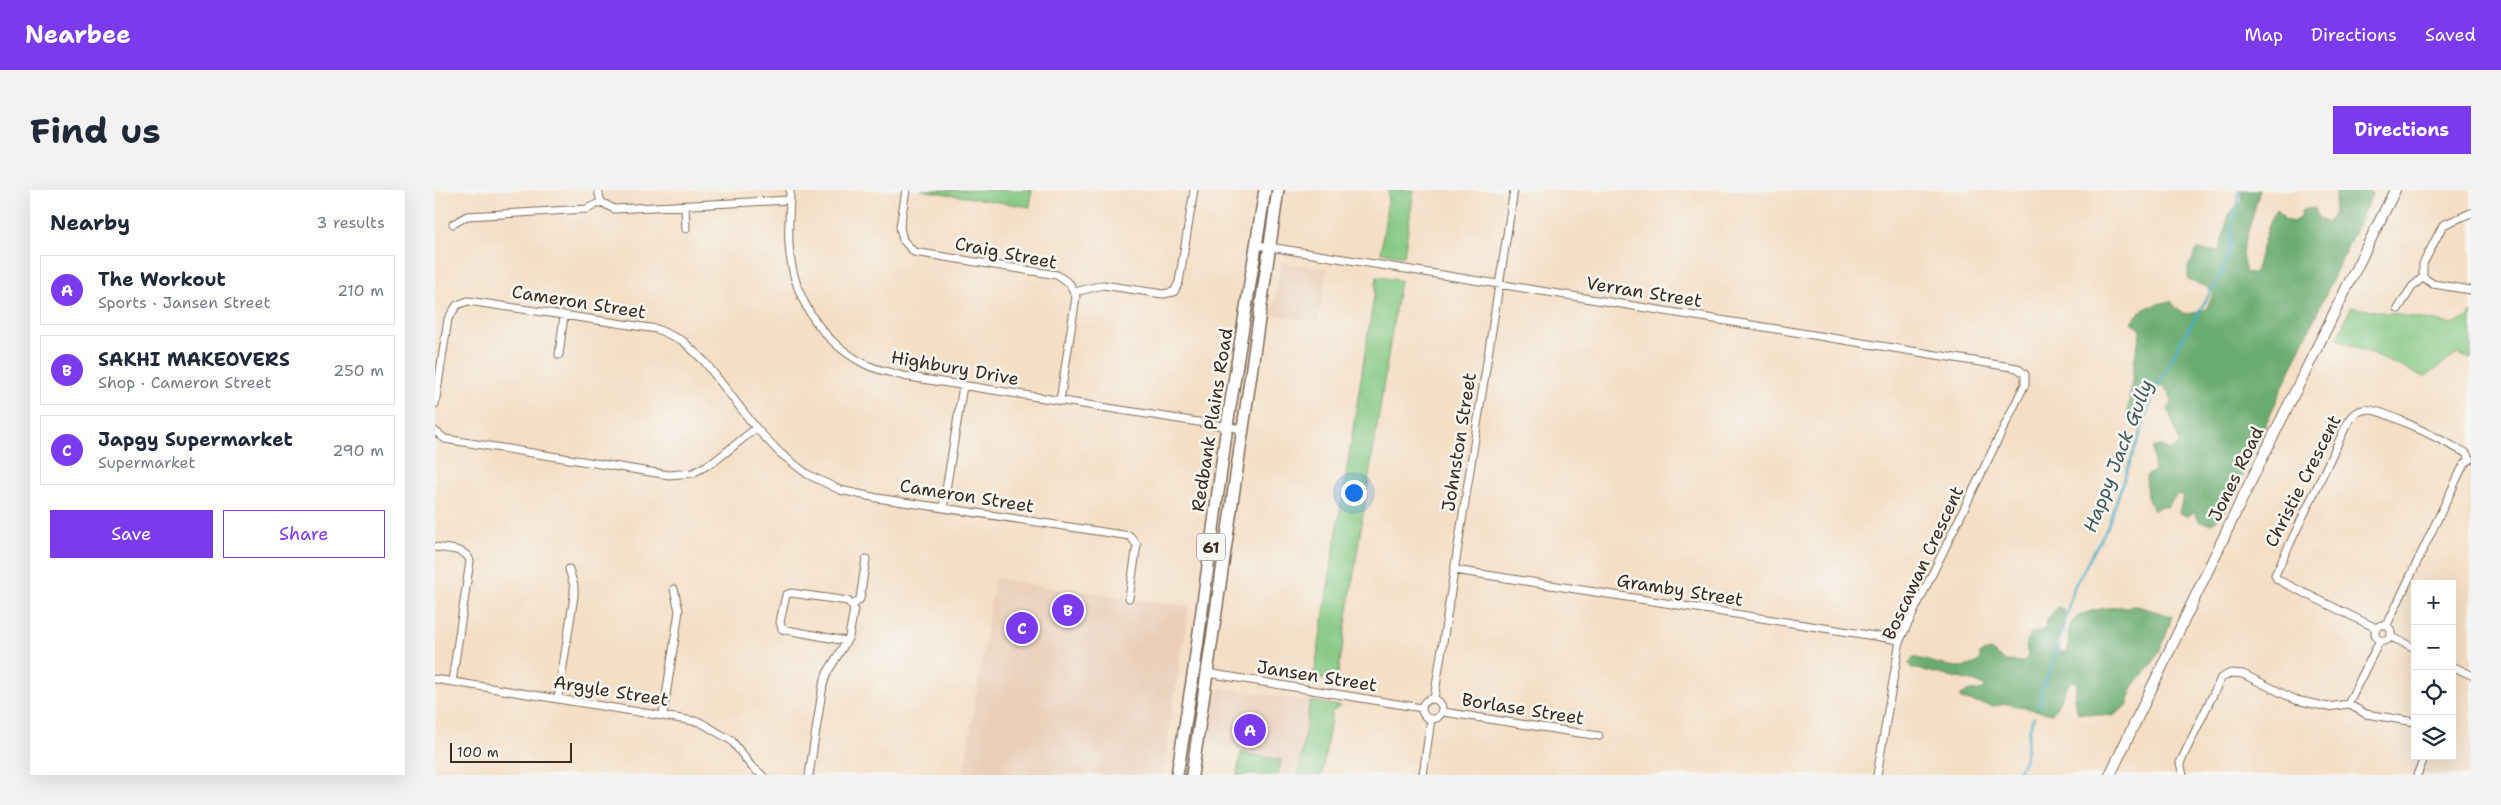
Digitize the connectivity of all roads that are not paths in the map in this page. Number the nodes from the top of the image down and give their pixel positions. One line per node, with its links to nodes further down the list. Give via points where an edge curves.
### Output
1 (598, 190): 10 (street)
2 (790, 190): 9 (street, Highbury Drive)
3 (907, 190): 20 (street, Craig Street, via 901,227 903,240 914,252 1057,275)
4 (1195, 190): 20 (street, via 1179,282 1174,292 1163,294 1103,285)
5 (1265, 190): 15 (main road, Redbank Plains Road / 61)
6 (1278, 190): 16 (main road, Redbank Plains Road / 61)
7 (1514, 190): 18 (street, Johnston Street)
8 (2395, 190): 71 (street, Jones Road, via 2241,499)
9 (790, 200): 11 (street); 25 (street, Highbury Drive, via 789,243 796,286 803,304 819,327 841,349 863,363 903,376)
10 (601, 202): 11 (street, via 614,209); 13 (street, via 587,209 467,216)
11 (685, 206): 14 (street)
12 (2471, 213): 17 (street, via 2443,225 2423,264)
13 (453, 224)
14 (686, 229)
15 (1257, 245): 16 (street, Verran Street); 28 (main road, Redbank Plains Road / 61)
16 (1269, 246): 18 (street, Verran Street); 30 (main road, Redbank Plains Road / 61)
17 (2423, 277): 19 (street, via 2433,284); 21 (street, via 2411,287)
18 (1499, 283): 24 (street, Verran Street, via 2017,368); 37 (street, Johnston Street)
19 (2471, 290)
20 (1075, 292): 26 (street)
21 (2398, 309)
22 (564, 315): 23 (street); 27 (street, Cameron Street, via 468,301 457,305 448,319); 29 (street, Cameron Street, via 657,329 683,341 705,362)
23 (559, 355)
24 (2025, 374): 46 (street, Boscawan Crescent, via 2025,384)
25 (963, 386): 26 (street, Highbury Drive); 33 (street)
26 (1060, 401): 28 (street, Highbury Drive)
27 (435, 404)
28 (1227, 426): 30 (street, Highbury Drive); 50 (main road, Redbank Plains Road / 61)
29 (756, 428): 31 (street, via 715,462 693,473 669,475 445,439); 33 (street, Cameron Street, via 807,474 839,490)
30 (1243, 428): 41 (main road, Redbank Plains Road / 61)
31 (435, 431)
32 (2470, 459): 42 (street); 43 (street, Christie Crescent, via 2466,453 2380,411 2364,409 2351,417 2275,575 2282,582)
33 (943, 508): 39 (street, Cameron Street, via 1130,536 1137,545)
34 (435, 547): 54 (street, via 463,552 470,561)
35 (866, 559): 40 (street, via 860,600)
36 (569, 569): 55 (street, via 574,596)
37 (1455, 570): 46 (street, Gramby Street); 56 (street, Johnston Street)
38 (674, 588): 60 (street, via 679,611)
39 (1129, 598)
40 (853, 605): 45 (street, via 851,628); 45 (street, via 848,601 791,593 784,598 782,629)
41 (1215, 622): 50 (main road, via 1208,628 1202,667); 51 (main road, Redbank Plains Road / 61)
42 (2387, 625): 43 (street); 44 (street)
43 (2376, 628): 47 (street, via 2376,636)
44 (2391, 637): 47 (street); 48 (street)
45 (846, 640): 66 (street, via 823,685)
46 (1900, 640): 70 (street, Boscawan Crescent)
47 (2380, 640): 57 (street)
48 (2411, 646)
49 (2456, 668): 52 (street)
50 (1194, 669): 67 (main road, Redbank Plains Road / 61)
51 (1207, 674): 58 (street, Jansen Street); 68 (main road, Redbank Plains Road / 61)
52 (2471, 675)
53 (435, 679): 54 (street, Argyle Street)
54 (452, 682): 55 (street, Argyle Street)
55 (558, 698): 60 (street, Argyle Street)
56 (1434, 699): 58 (street, via 1426,701); 59 (street, via 1441,703)
57 (2348, 704): 62 (street, via 2367,714); 72 (street, via 2328,707 2296,700 2243,674 2231,672 2221,678 2180,763)
58 (1422, 708): 61 (street, via 1424,715)
59 (1443, 712): 61 (street); 63 (street, Borlase Street)
60 (663, 715): 65 (street, Argyle Street, via 700,722 721,733 733,741)
61 (1431, 720): 69 (street)
62 (2411, 721)
63 (1599, 736)
64 (2423, 760): 73 (street)
65 (759, 774)
66 (809, 775)
67 (1177, 775)
68 (1192, 775)
69 (1423, 775)
70 (1877, 775)
71 (2110, 775)
72 (2183, 775)
73 (2417, 775)

